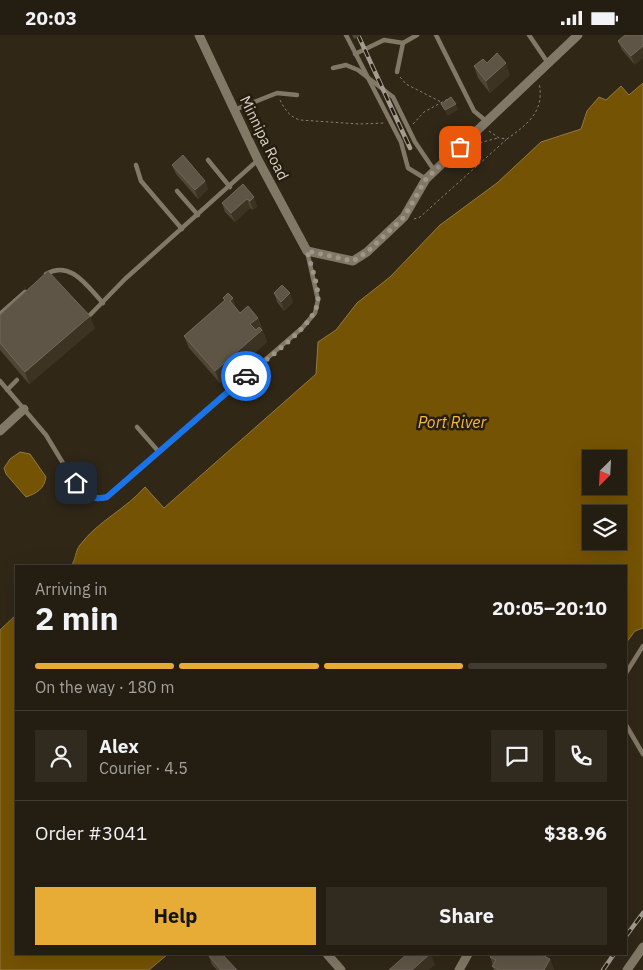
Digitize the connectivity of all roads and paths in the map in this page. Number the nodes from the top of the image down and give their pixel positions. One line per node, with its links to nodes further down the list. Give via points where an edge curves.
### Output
1 (199, 35): 18 (street, Minnipa Road)
2 (346, 35): 8 (lane)
3 (417, 35): 7 (lane)
4 (436, 35): 20 (lane, via 474,111)
5 (529, 35): 9 (lane)
6 (578, 35): 9 (street)
7 (403, 43): 8 (lane, via 384,41); 11 (lane)
8 (355, 54): 13 (lane)
9 (548, 63): 12 (street)
10 (333, 68): 13 (lane, via 346,65)
11 (396, 72): 17 (path, via 406,84)
12 (537, 74): 20 (street); 23 (path, via 542,95 539,107 529,122)
13 (369, 78): 19 (lane); 21 (lane, via 393,97)
14 (276, 93): 15 (lane); 18 (lane); 19 (path, via 285,110 300,120 379,125)
15 (297, 95)
16 (450, 98): 17 (path)
17 (442, 102): 21 (path, via 424,112)
18 (234, 110): 26 (street, Minnipa Road)
19 (391, 121): 29 (lane, via 408,169)
20 (485, 124): 22 (path); 24 (street)
21 (409, 129): 28 (lane)
22 (499, 138): 23 (path); 24 (path)
23 (507, 139): 33 (path, via 420,217)
24 (460, 147): 28 (street)
25 (208, 160): 30 (lane)
26 (258, 160): 30 (lane); 35 (street, Minnipa Road)
27 (136, 165): 34 (lane, via 141,181)
28 (434, 170): 29 (street)
29 (426, 179): 33 (street)
30 (230, 187): 32 (lane)
31 (177, 191): 32 (lane)
32 (198, 215): 34 (lane)
33 (404, 217): 35 (street, via 353,261)
34 (182, 229): 38 (lane)
35 (307, 251): 47 (lane, via 318,300 314,313 302,328)
36 (41, 279): 38 (lane, via 61,269 74,272)
37 (27, 290): 39 (lane)
38 (103, 303): 40 (lane)
39 (0, 314)
40 (89, 316)
41 (17, 380): 43 (lane)
42 (0, 381): 43 (lane)
43 (7, 390): 44 (lane)
44 (24, 409): 46 (street); 47 (lane, via 88,497 107,497)
45 (137, 427): 47 (lane)
46 (0, 431)
47 (158, 451)
48 (643, 646): 49 (lane)
49 (627, 671)
50 (627, 727): 51 (lane)
51 (643, 754)
52 (643, 947): 57 (street)
53 (328, 955): 55 (street)
54 (467, 955): 56 (street)
55 (341, 970)
56 (459, 970)
57 (627, 970)

